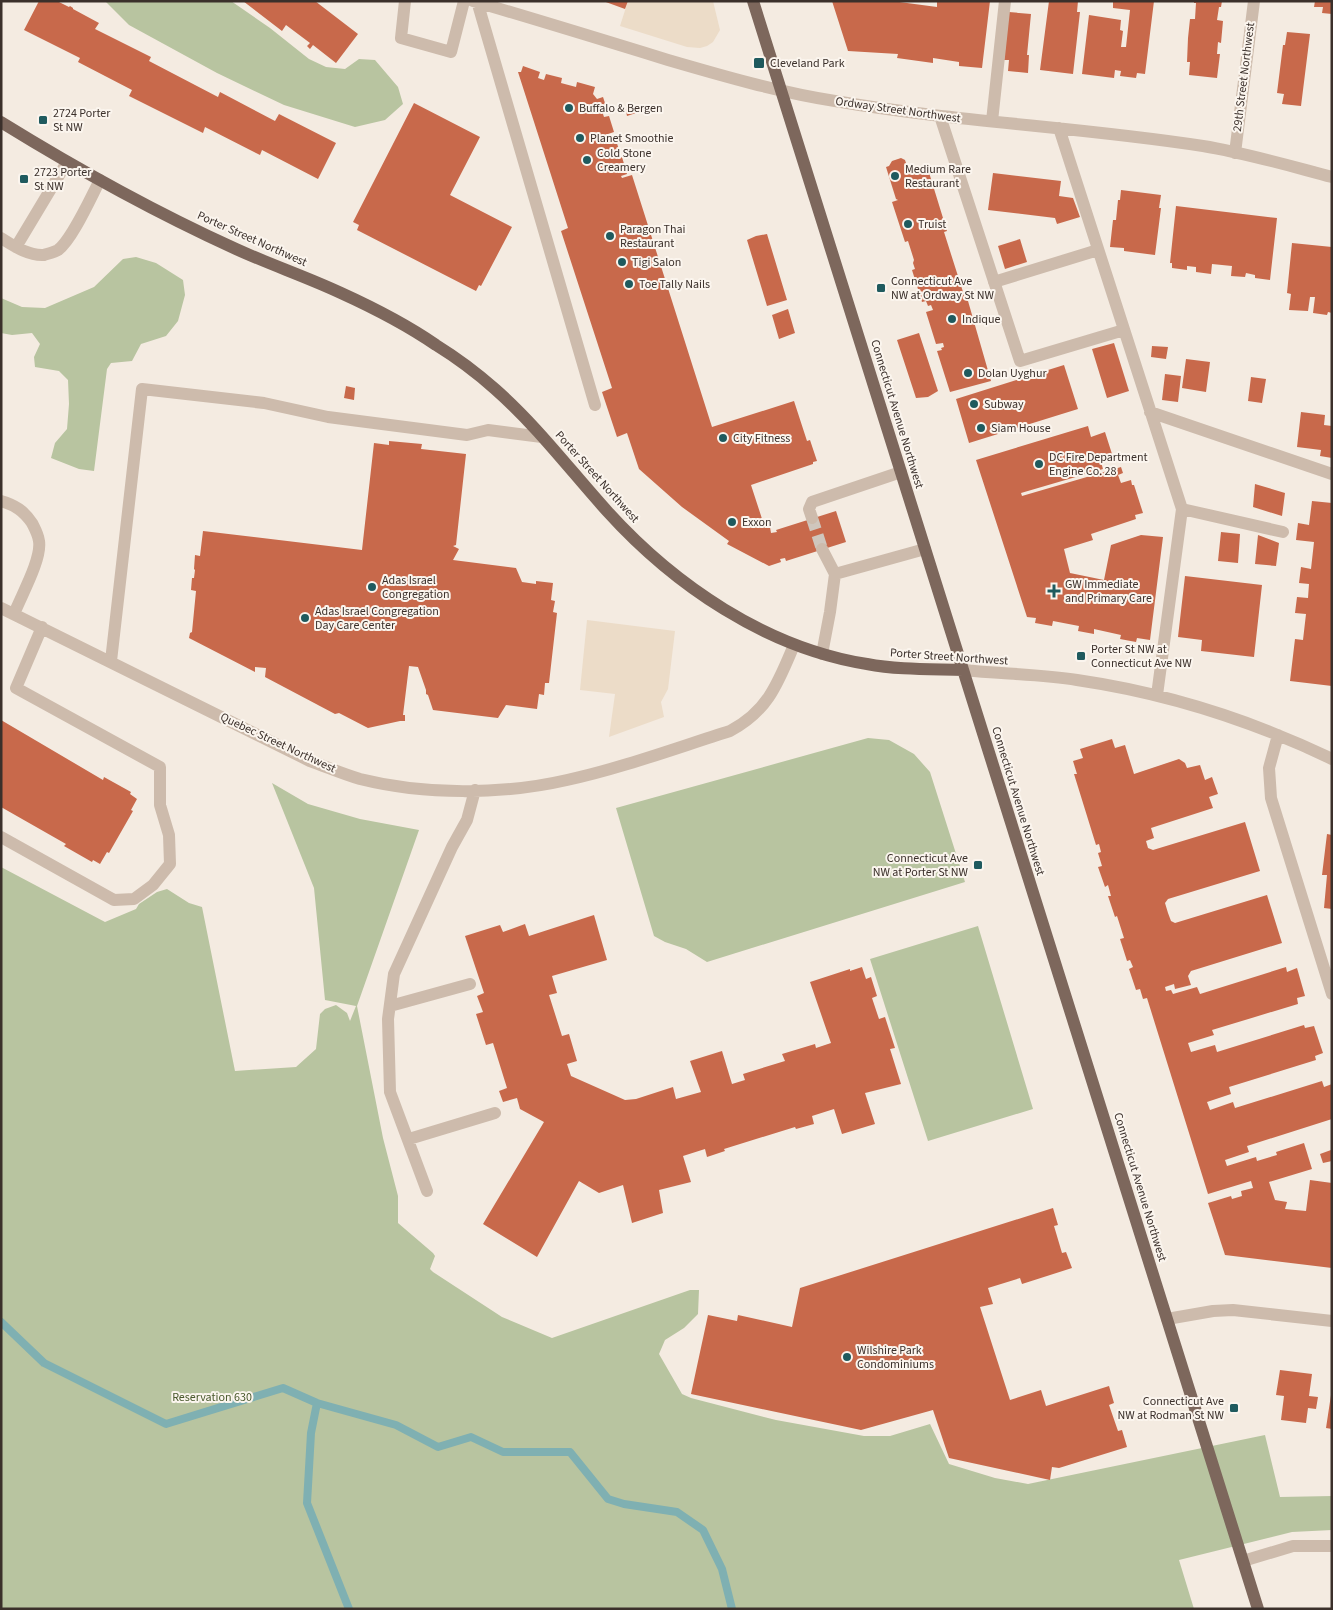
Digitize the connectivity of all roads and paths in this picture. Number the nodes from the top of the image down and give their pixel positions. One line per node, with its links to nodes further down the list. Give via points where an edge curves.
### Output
1 (405, 1): 2 (street, via 401,38 451,52)
2 (464, 1)
3 (753, 1): 7 (main road, Connecticut Avenue Northwest)
4 (1006, 1): 9 (street)
5 (1254, 1): 12 (street, 29th Street Northwest)
6 (476, 2): 7 (street, Ordway Street Northwest); 22 (street)
7 (781, 91): 8 (street, Ordway Street Northwest); 25 (main road, Connecticut Avenue Northwest)
8 (940, 116): 9 (street, Ordway Street Northwest); 20 (street)
9 (992, 121): 11 (street, Ordway Street Northwest)
10 (1, 122): 13 (main road, Porter Street Northwest)
11 (1059, 128): 12 (street, Ordway Street Northwest, via 1205,146); 19 (street)
12 (1235, 153): 14 (street, Ordway Street Northwest)
13 (67, 162): 15 (main road, Porter Street Northwest); 18 (street)
14 (1332, 178)
15 (100, 180): 18 (street, via 68,239 58,250 44,255); 24 (main road, Porter Street Northwest, via 146,206 238,250 342,293 416,332 497,390)
16 (1, 238): 18 (street)
17 (1, 246): 18 (street)
18 (16, 247)
19 (1098, 250): 20 (street); 21 (street)
20 (994, 282): 21 (street, via 1020,361)
21 (1124, 330): 23 (street)
22 (595, 404)
23 (1150, 412): 26 (street); 28 (street)
24 (542, 437): 37 (main road, Porter Street Northwest, via 608,512 673,573 711,601); 39 (street, via 488,430 466,435 142,389)
25 (901, 472): 29 (street, via 812,502 809,509); 32 (main road, Connecticut Avenue Northwest)
26 (1332, 474)
27 (1, 501): 35 (street, via 26,514 40,542 38,557)
28 (1182, 509): 30 (street); 41 (street)
29 (812, 518)
30 (1283, 532)
31 (822, 549): 33 (street)
32 (925, 549): 33 (street); 40 (main road, Connecticut Avenue Northwest)
33 (835, 574): 38 (street)
34 (1, 608): 35 (street, Quebec Street Northwest)
35 (14, 614): 36 (street, Quebec Street Northwest)
36 (42, 627): 39 (street, Quebec Street Northwest); 45 (street, via 16,688 160,767 160,805 169,835 170,864 153,885 134,899 114,900)
37 (794, 645): 38 (main road, Porter Street Northwest); 44 (street, Quebec Street Northwest, via 768,701 730,731 594,774 514,788)
38 (822, 654): 40 (main road, Porter Street Northwest, via 901,668)
39 (111, 661): 44 (street, Quebec Street Northwest, via 295,754 343,773 393,786)
40 (963, 670): 41 (street, Porter Street Northwest, via 1075,679); 52 (main road, Connecticut Avenue Northwest)
41 (1157, 695): 42 (street, Porter Street Northwest, via 1212,710)
42 (1278, 735): 43 (street, Porter Street Northwest); 47 (street, via 1269,768 1271,798)
43 (1332, 759)
44 (475, 790): 48 (street, via 467,820 394,974)
45 (1, 837)
46 (470, 984): 48 (street)
47 (1332, 994)
48 (390, 1006): 50 (street, via 390,1092)
49 (494, 1113): 50 (street)
50 (409, 1139): 51 (street)
51 (427, 1191)
52 (1167, 1318): 53 (street, via 1233,1310); 55 (main road, Connecticut Avenue Northwest)
53 (1332, 1321)
54 (1332, 1546): 55 (street, via 1293,1546)
55 (1242, 1561): 56 (main road, Connecticut Avenue Northwest)
56 (1258, 1609)

